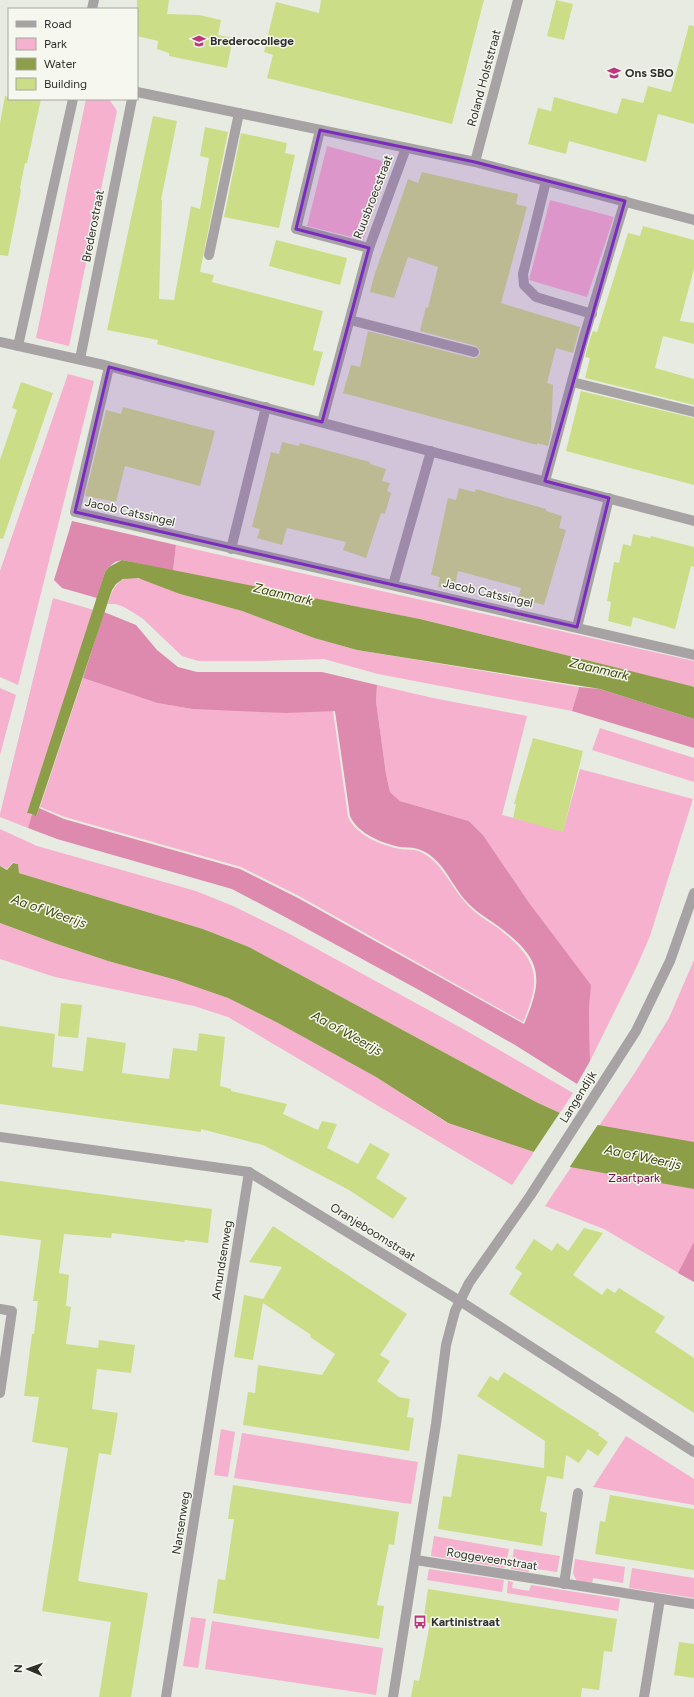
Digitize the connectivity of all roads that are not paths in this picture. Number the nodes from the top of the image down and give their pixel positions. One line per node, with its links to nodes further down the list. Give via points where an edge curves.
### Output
1 (518, 0): 8 (street, Roland Holststraat)
2 (138, 92): 5 (street, Ruusbroecstraat)
3 (73, 100): 17 (street)
4 (132, 100): 19 (street, Brederostraat)
5 (239, 113): 6 (street, Ruusbroecstraat); 13 (street)
6 (320, 130): 7 (street, Ruusbroecstraat); 12 (street, Ruusbroecstraat, via 296,229)
7 (406, 148): 8 (street, Ruusbroecstraat); 12 (street, Ruusbroecstraat)
8 (475, 162): 9 (street, Ruusbroecstraat)
9 (546, 181): 10 (street, Ruusbroecstraat); 14 (street, via 522,274 524,285 536,297)
10 (625, 201): 11 (street, Ruusbroecstraat); 14 (street)
11 (694, 220)
12 (369, 248): 15 (street)
13 (209, 256)
14 (592, 314): 21 (street)
15 (350, 320): 18 (street); 24 (street)
16 (0, 342): 17 (street)
17 (18, 346): 19 (street)
18 (474, 352)
19 (80, 359): 20 (street)
20 (109, 367): 22 (street); 29 (street, Jacob Catssingel, via 75,512)
21 (572, 382): 23 (street); 26 (street)
22 (266, 407): 24 (street); 29 (street)
23 (694, 412)
24 (322, 422): 25 (street)
25 (431, 451): 26 (street); 30 (street)
26 (545, 481): 27 (street)
27 (608, 498): 28 (street); 31 (street)
28 (694, 521)
29 (231, 549): 30 (street, Jacob Catssingel)
30 (393, 585): 31 (street, Jacob Catssingel)
31 (577, 627): 32 (street, Jacob Catssingel)
32 (694, 655)
33 (694, 893): 36 (street, Langendijk, via 670,961 636,1031 530,1196 477,1270)
34 (0, 1137): 35 (street, Oranjeboomstraat)
35 (249, 1172): 36 (street, Oranjeboomstraat); 38 (street, Amundsenweg)
36 (460, 1301): 40 (street, Oranjeboomstraat); 42 (street, via 446,1345)
37 (0, 1309): 39 (street, via 12,1311)
38 (221, 1352): 46 (street, Nansenweg)
39 (0, 1393)
40 (694, 1452)
41 (578, 1493): 43 (street)
42 (416, 1560): 43 (street, Roggeveenstraat); 47 (street)
43 (564, 1584): 44 (street, Roggeveenstraat)
44 (660, 1599): 45 (street, Roggeveenstraat); 48 (street)
45 (694, 1604)
46 (166, 1697)
47 (393, 1697)
48 (644, 1697)

